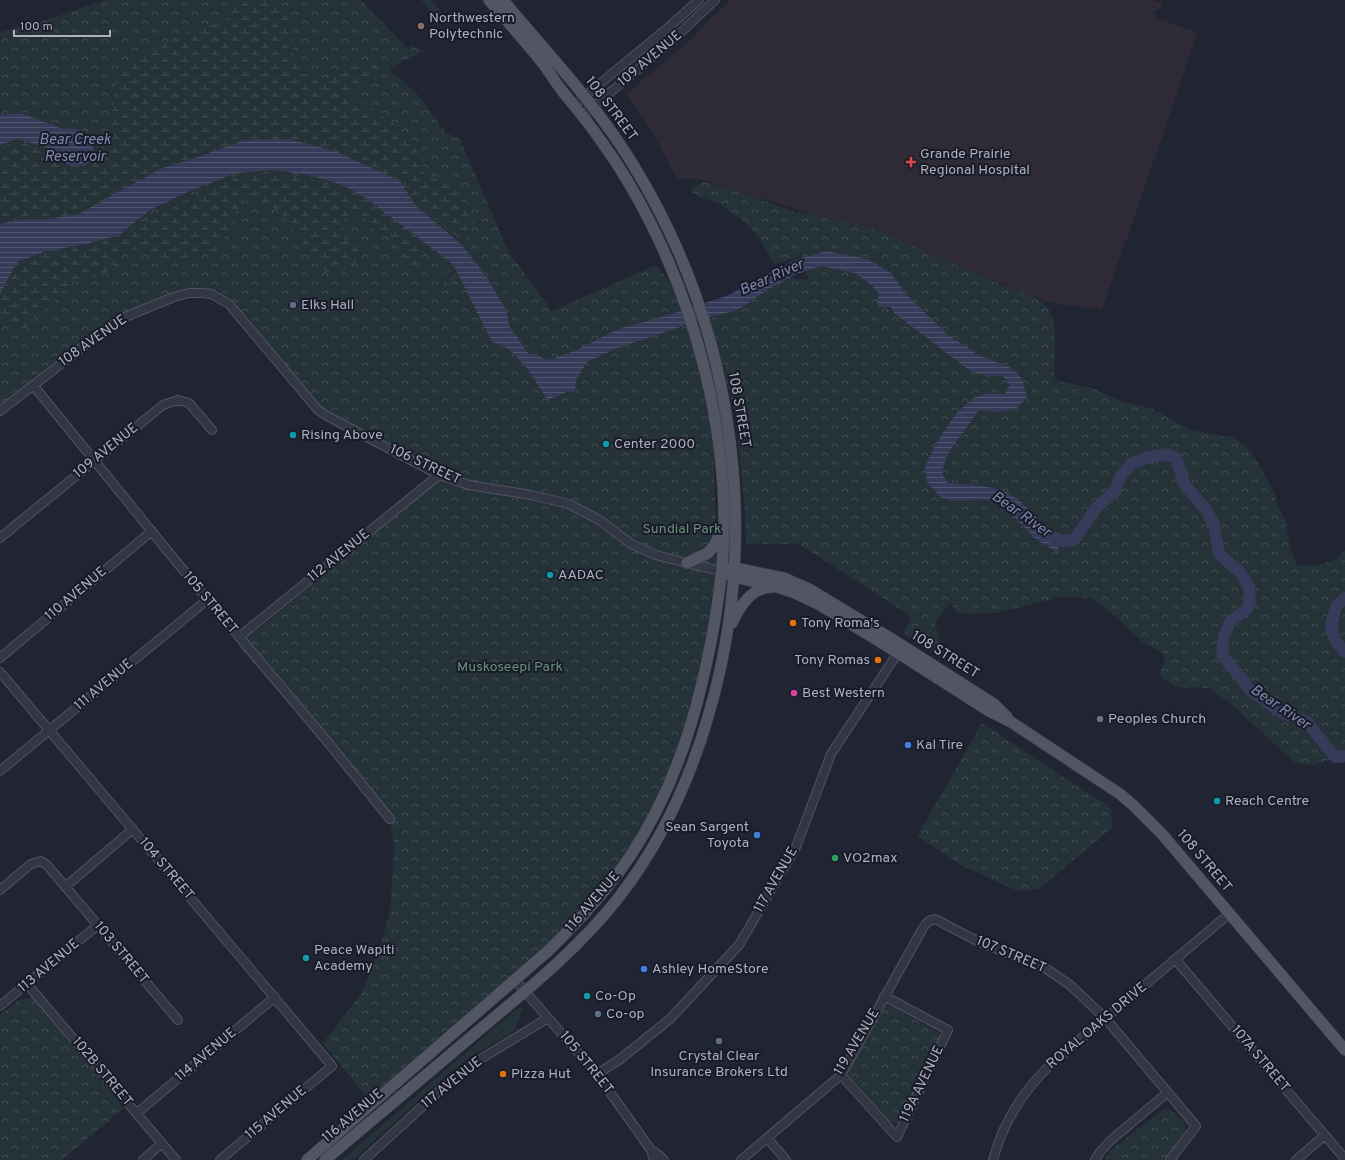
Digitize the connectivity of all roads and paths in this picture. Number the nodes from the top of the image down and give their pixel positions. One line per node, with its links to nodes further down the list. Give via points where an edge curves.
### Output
1 (489, 0): 6 (main road, 108 STREET, via 542,62)
2 (503, 0): 5 (main road, 108 STREET)
3 (698, 0): 5 (street, 109 AVENUE)
4 (715, 0): 7 (street, 109 AVENUE, via 675,38)
5 (584, 97): 6 (street, 109 AVENUE); 7 (main road, 108 STREET)
6 (574, 105): 8 (main road, 108 STREET)
7 (593, 107): 8 (street, 109 AVENUE); 20 (main road, 108 STREET, via 643,182 695,291 724,403 733,463)
8 (582, 116): 15 (main road, 108 STREET, via 610,153 638,201 659,240 682,295 706,377 718,444)
9 (220, 298): 10 (street, 108 AVENUE, via 211,294 189,293 125,317); 14 (street, 106 STREET, via 229,304 318,410)
10 (33, 385): 11 (street, 108 AVENUE); 13 (street, 105 STREET)
11 (0, 411)
12 (212, 430): 13 (street, 109 AVENUE, via 189,403 178,400 162,405)
13 (94, 460): 16 (street, 105 STREET); 17 (street, 109 AVENUE)
14 (439, 475): 18 (street, 106 STREET, via 469,485 531,494 569,504 601,521 631,544 656,555); 24 (street, 112 AVENUE)
15 (724, 530): 18 (main road, via 708,553); 19 (main road, 108 STREET)
16 (152, 531): 22 (street, 105 STREET); 26 (street, 110 AVENUE)
17 (0, 538)
18 (687, 563): 19 (street, 106 STREET)
19 (720, 571): 20 (main road); 38 (main road, 116 AVENUE, via 711,643 700,694 679,759 656,811 632,854 601,895 566,933)
20 (735, 573): 21 (main road, 108 STREET); 23 (main road, 116 AVENUE); 25 (main road, 108 STREET, via 784,578 809,589)
21 (777, 587): 23 (main road, via 758,591 746,600); 25 (main road, 108 STREET, via 820,605)
22 (208, 599): 24 (street, 105 STREET); 28 (street, 111 AVENUE)
23 (728, 632): 40 (main road, 116 AVENUE, via 718,683 696,755 658,838 633,878 604,916)
24 (239, 637): 30 (street, 105 STREET)
25 (900, 649): 34 (main road, 108 STREET, via 989,711 1011,722 1120,794 1162,834); 49 (street, 117 AVENUE, via 831,754 796,847 739,945 670,1019 619,1060)
26 (0, 658)
27 (0, 672): 28 (street, 104 STREET)
28 (49, 730): 29 (street, 111 AVENUE); 31 (street, 104 STREET)
29 (0, 771)
30 (390, 819)
31 (133, 829): 32 (street); 42 (street, 104 STREET)
32 (65, 886): 33 (street, via 48,865 41,861 31,864); 36 (street, 103 STREET)
33 (0, 890)
34 (1229, 914): 37 (street, ROYAL OAKS DRIVE); 47 (main road, 108 STREET)
35 (931, 920): 41 (street, 119 AVENUE, via 922,928); 45 (street, 107 STREET, via 935,919 977,942 1045,968 1070,985)
36 (98, 925): 39 (street, 113 AVENUE); 46 (street, 103 STREET)
37 (1176, 959): 45 (street, ROYAL OAKS DRIVE); 53 (street, 107A STREET)
38 (515, 980): 40 (street, 105 STREET); 61 (main road, 116 AVENUE)
39 (27, 984): 43 (street, 113 AVENUE); 52 (street, 102B STREET)
40 (525, 991): 44 (street, 105 STREET); 62 (main road, 116 AVENUE)
41 (884, 996): 50 (street, 119 AVENUE); 50 (street, 119A AVENUE, via 948,1030 897,1137)
42 (275, 997): 48 (street, 104 STREET); 52 (street, 114 AVENUE)
43 (0, 1006)
44 (548, 1018): 49 (street, 105 STREET); 63 (street, 117 AVENUE, via 455,1077)
45 (1106, 1019): 51 (street, 107 STREET); 68 (street, ROYAL OAKS DRIVE, via 1052,1062 1029,1087 1004,1128)
46 (178, 1020)
47 (1345, 1050)
48 (332, 1066): 60 (street, 115 AVENUE)
49 (597, 1074): 56 (street, 105 STREET)
50 (841, 1074): 54 (street, 119 AVENUE)
51 (1167, 1093): 69 (street, via 1110,1141); 70 (street, 107 STREET, via 1196,1126)
52 (137, 1113): 55 (street, 102B STREET)
53 (1325, 1135): 57 (street, 107A STREET); 71 (street)
54 (766, 1138): 66 (street, 119 AVENUE); 67 (street)
55 (162, 1143): 58 (street); 59 (street, 102B STREET)
56 (651, 1150): 64 (street, 105 STREET); 65 (street, 105 STREET)
57 (1345, 1159)
58 (143, 1160)
59 (176, 1160)
60 (220, 1160)
61 (307, 1160)
62 (324, 1160)
63 (364, 1160)
64 (654, 1160)
65 (664, 1160)
66 (741, 1160)
67 (786, 1160)
68 (993, 1160)
69 (1095, 1160)
70 (1170, 1160)
71 (1296, 1160)

